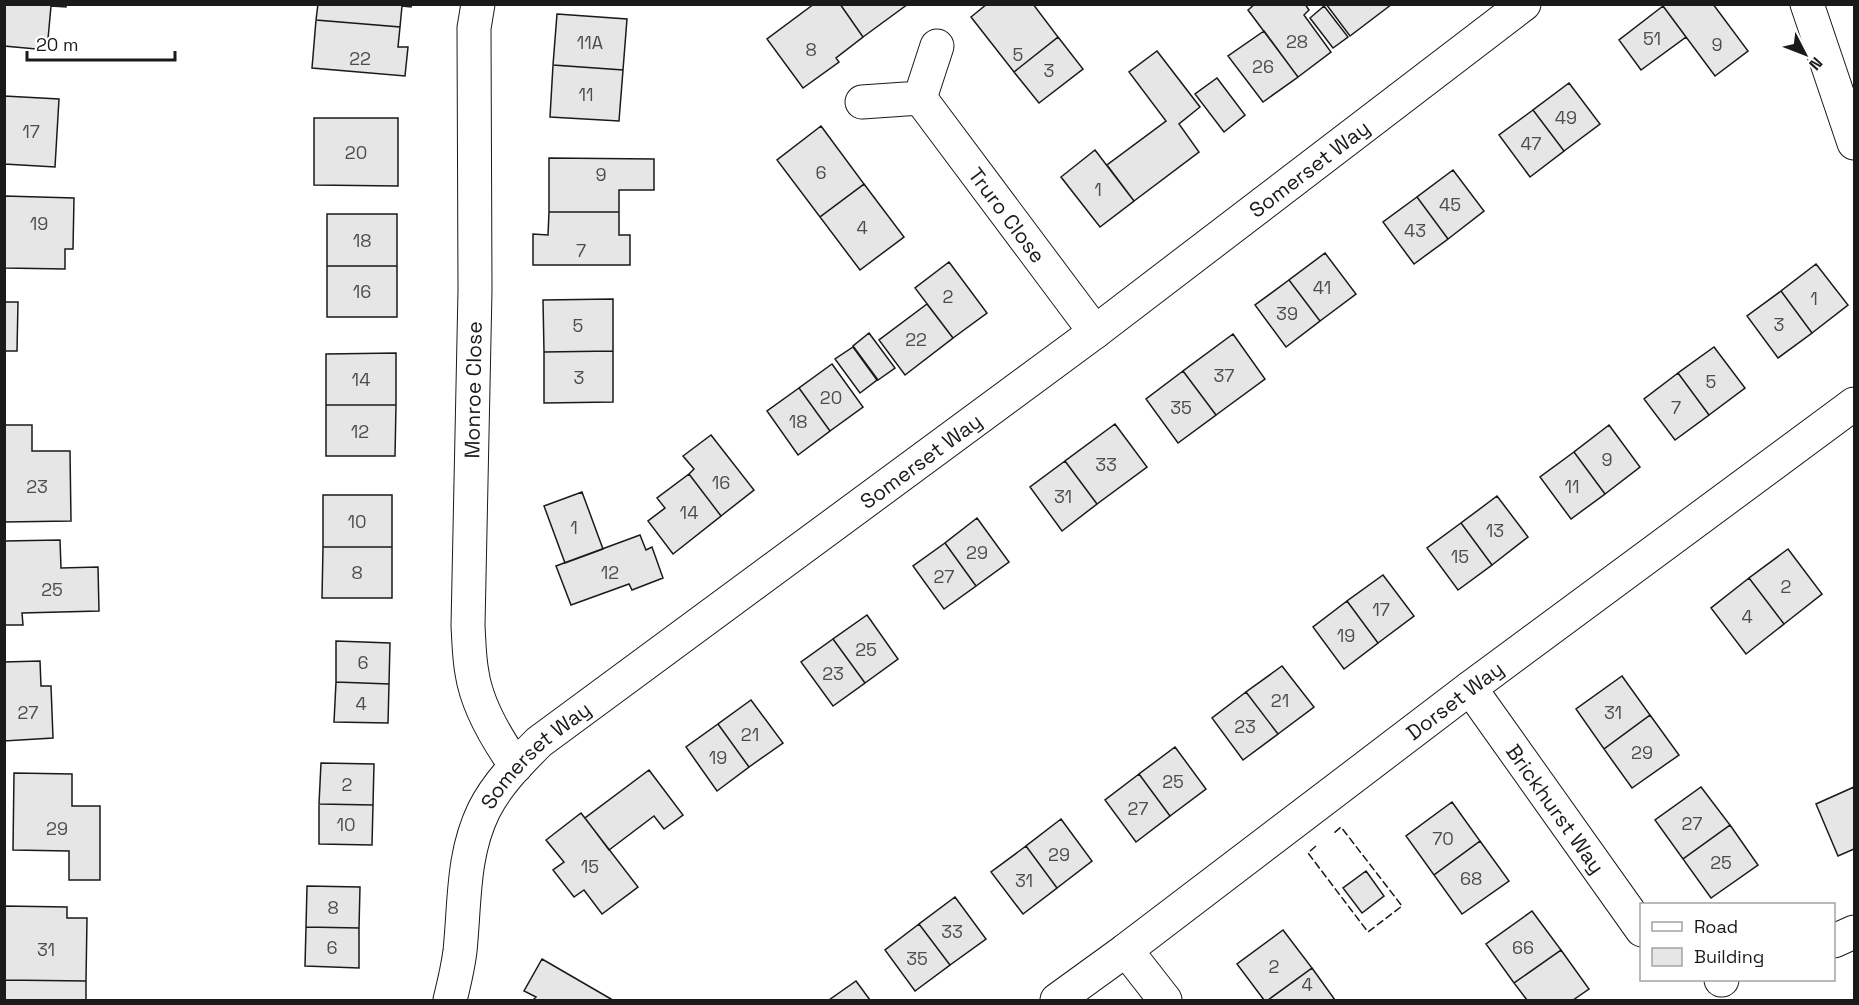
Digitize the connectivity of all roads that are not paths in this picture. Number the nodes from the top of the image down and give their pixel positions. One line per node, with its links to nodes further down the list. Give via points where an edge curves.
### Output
1 (478, 4): 11 (street, Monroe Close, via 474,28 475,290 468,626 472,674 480,700 496,736)
2 (1524, 4): 8 (street, Somerset Way)
3 (1807, 4): 7 (street)
4 (938, 46): 5 (street)
5 (920, 98): 6 (street); 8 (street, Truro Close)
6 (862, 102)
7 (1854, 143)
8 (1095, 332): 11 (street, Somerset Way, via 538,742)
9 (1854, 404): 10 (street, Dorset Way)
10 (1470, 688): 12 (street, Brickhurst Way); 15 (street, Dorset Way)
11 (516, 765): 16 (street, Somerset Way, via 484,809 467,858 460,953)
12 (1640, 929)
13 (1854, 932): 14 (street)
14 (1835, 940)
15 (1126, 950): 17 (street, Dorset Way); 18 (street)
16 (450, 1000)
17 (1057, 1000)
18 (1165, 1000)

